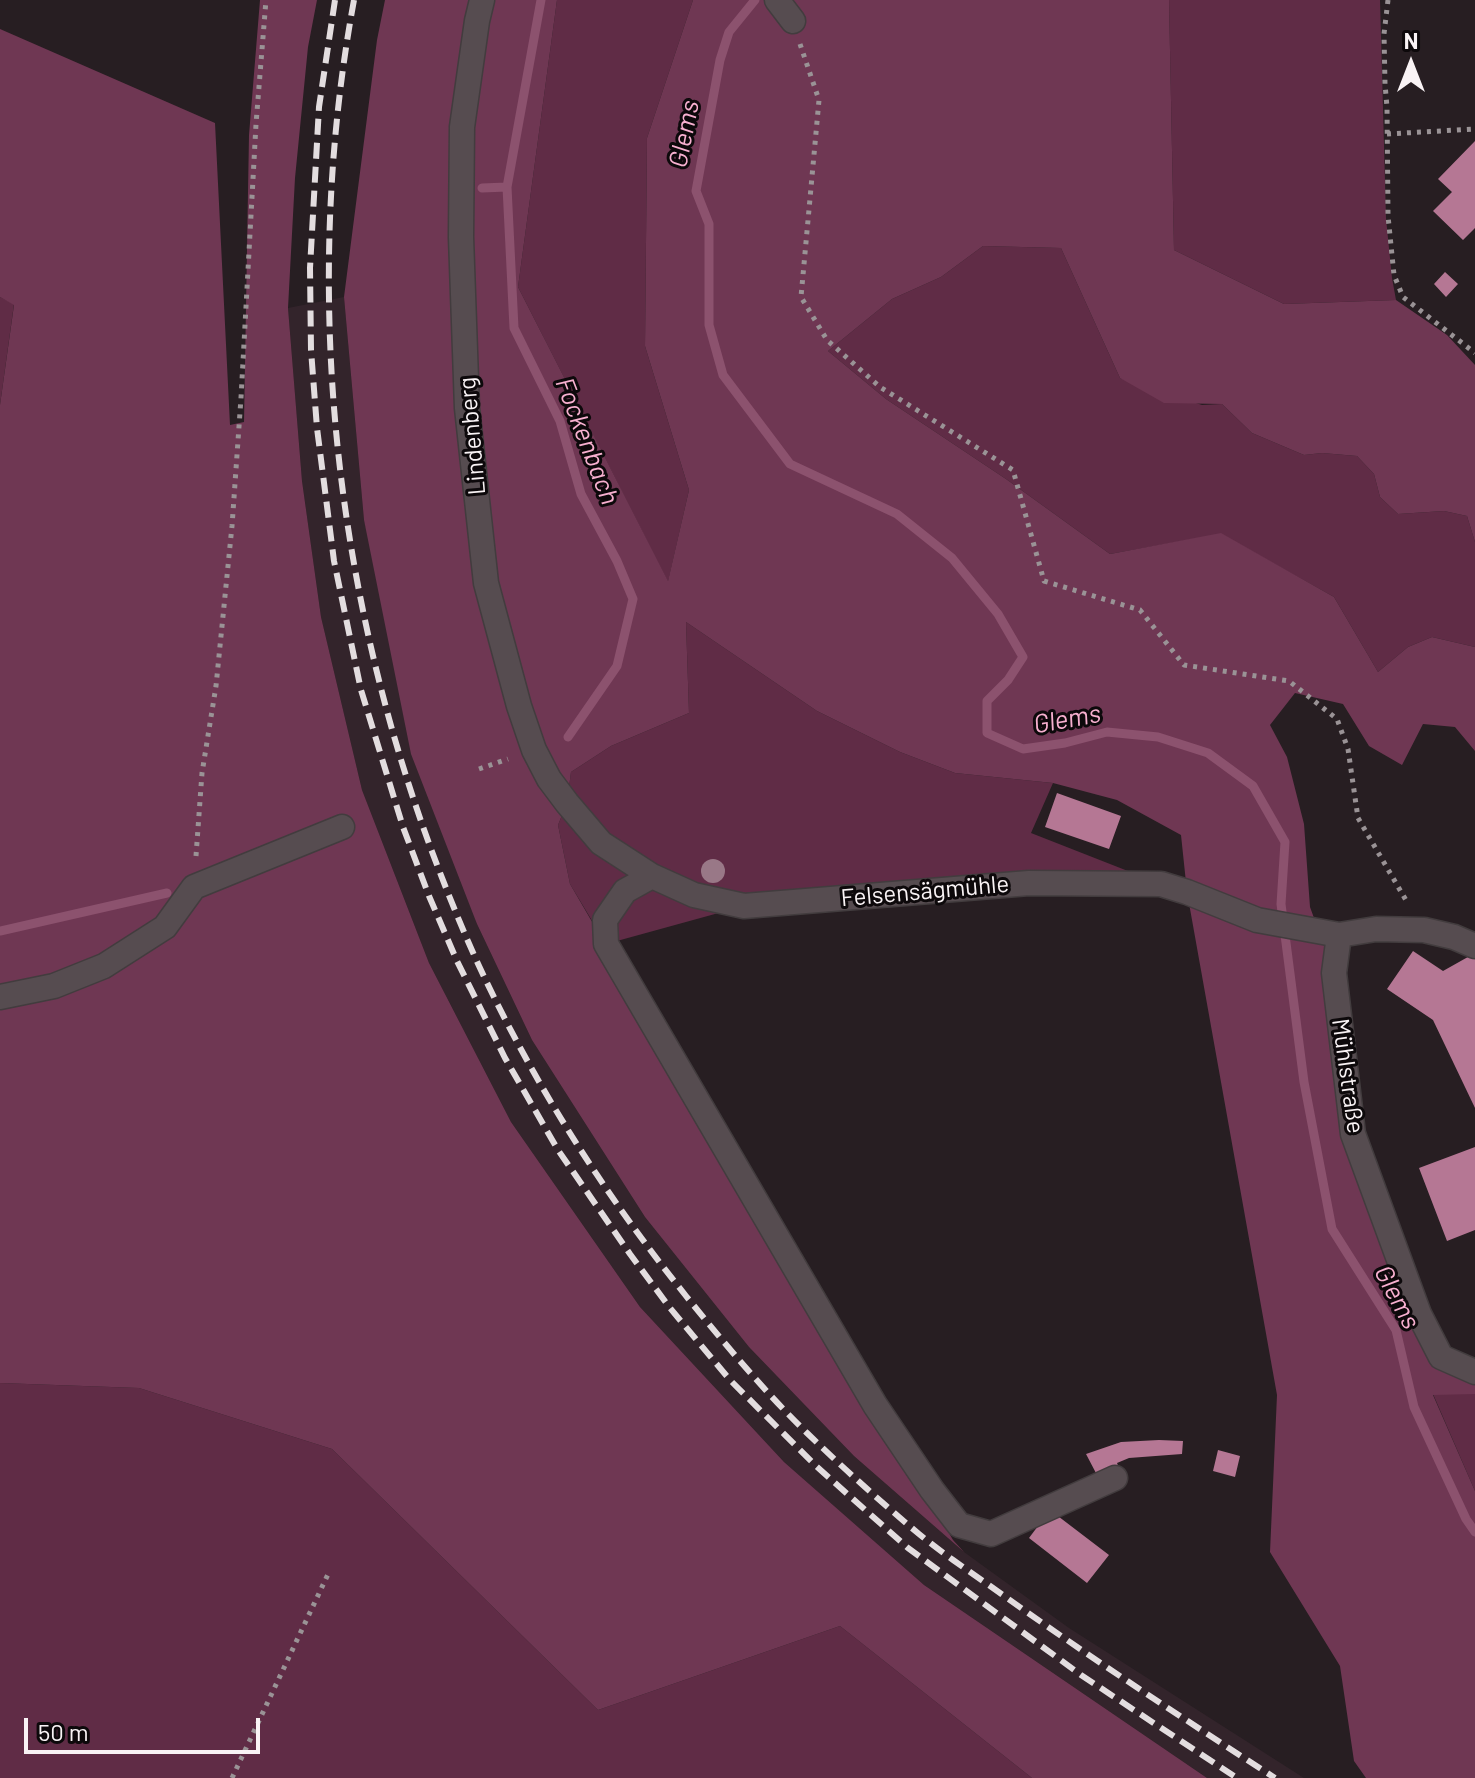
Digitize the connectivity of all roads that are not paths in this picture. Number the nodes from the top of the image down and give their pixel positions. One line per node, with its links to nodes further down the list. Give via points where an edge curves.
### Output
1 (482, 0): 5 (lane, Lindenberg, via 462,127 461,237 467,408 486,583 534,750 549,779)
2 (777, 0): 3 (lane)
3 (793, 21)
4 (342, 827): 9 (lane, via 194,887 165,927 104,966 54,986)
5 (601, 843): 6 (lane, Felsensägmühle)
6 (652, 876): 7 (lane, Felsensägmühle, via 694,895 744,906 1029,883 1161,884 1257,920); 11 (lane, via 625,891 605,920 606,944 875,1405 932,1490 959,1525 991,1534)
7 (1339, 935): 8 (lane, Felsensägmühle, via 1424,930); 10 (lane, Mühlstraße, via 1334,973 1353,1134 1441,1357)
8 (1475, 946)
9 (0, 997)
10 (1475, 1372)
11 (1115, 1478)

